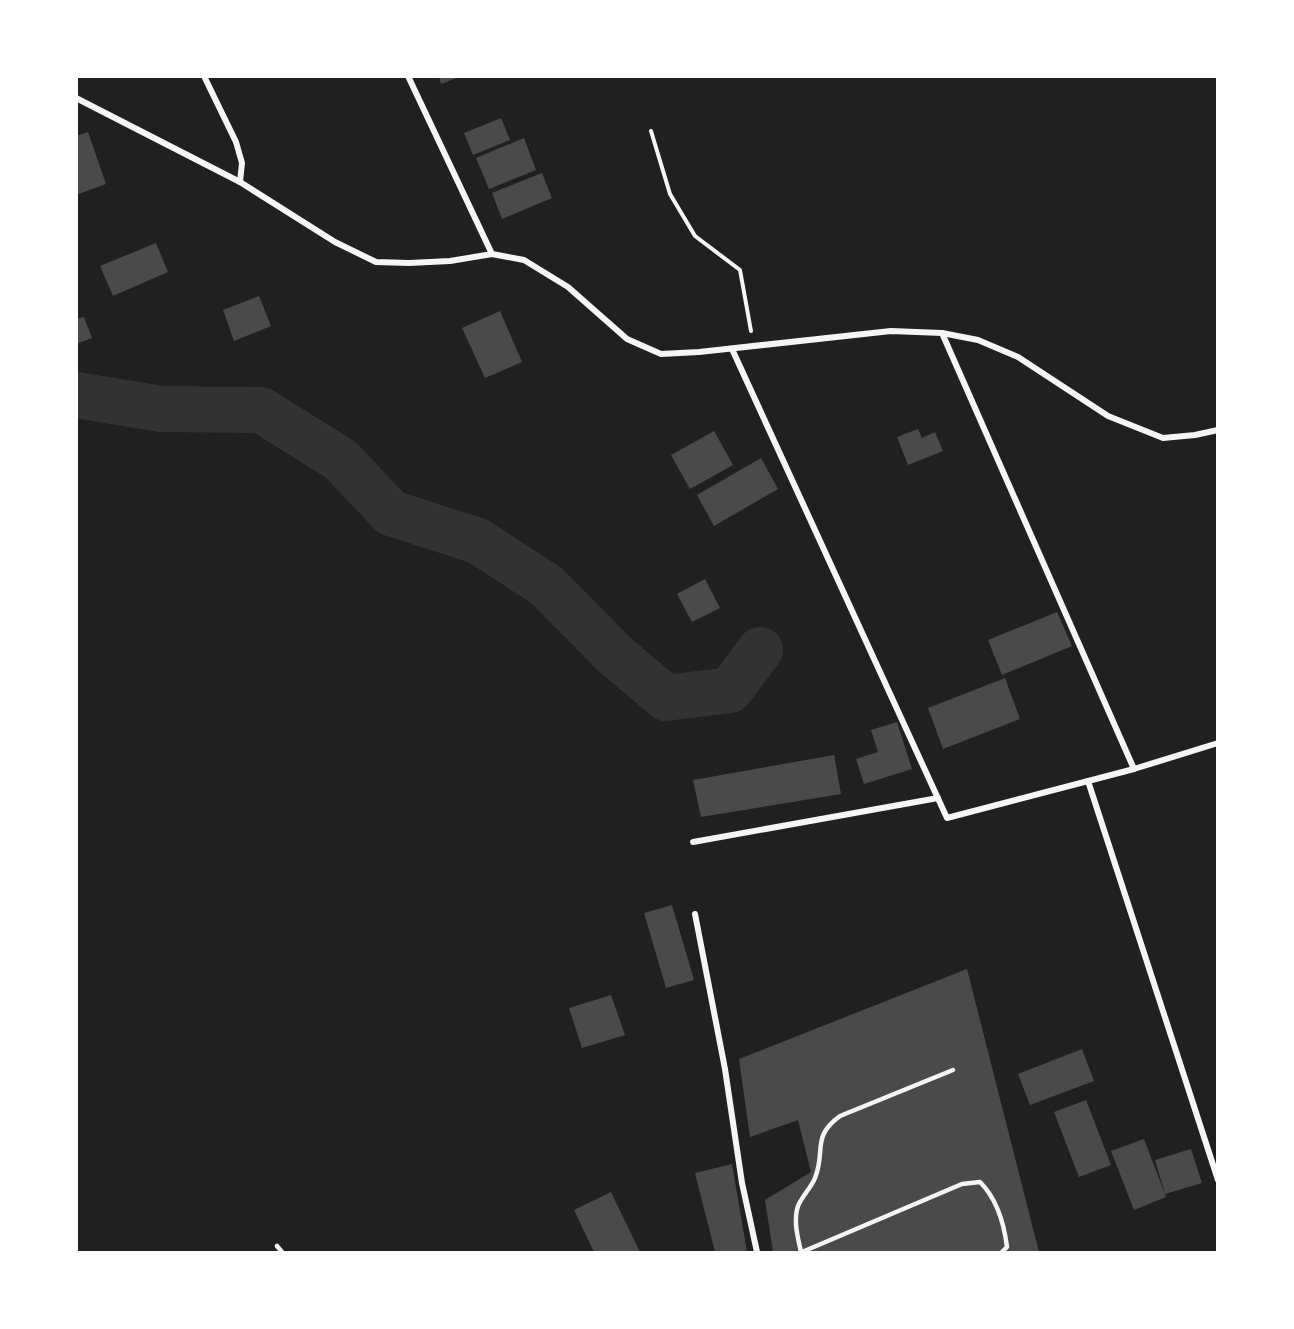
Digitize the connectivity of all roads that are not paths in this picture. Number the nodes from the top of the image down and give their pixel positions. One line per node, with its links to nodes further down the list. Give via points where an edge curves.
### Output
1 (204, 76): 4 (street, via 236,142 242,163)
2 (408, 76): 5 (street)
3 (76, 98): 4 (street)
4 (240, 182): 5 (street, via 335,242 376,262 450,261)
5 (492, 254): 7 (street, via 524,260 568,287 627,339 661,354)
6 (942, 333): 7 (street, via 891,331); 8 (street, via 978,340 1018,357 1108,416 1162,438); 10 (street)
7 (732, 348): 12 (street)
8 (1218, 429)
9 (1218, 743): 10 (street)
10 (1134, 769): 11 (street)
11 (1088, 781): 12 (street, via 947,818); 16 (street)
12 (938, 798): 13 (street)
13 (693, 842)
14 (695, 914): 19 (street)
15 (953, 1070): 20 (lane, via 840,1116 828,1125 821,1140 815,1180 798,1206 796,1225)
16 (1218, 1180)
17 (277, 1246): 18 (lane)
18 (282, 1252)
19 (757, 1252)
20 (801, 1252): 21 (lane, via 962,1184 980,1182 992,1193 1005,1229 1007,1247)
21 (1002, 1252)

